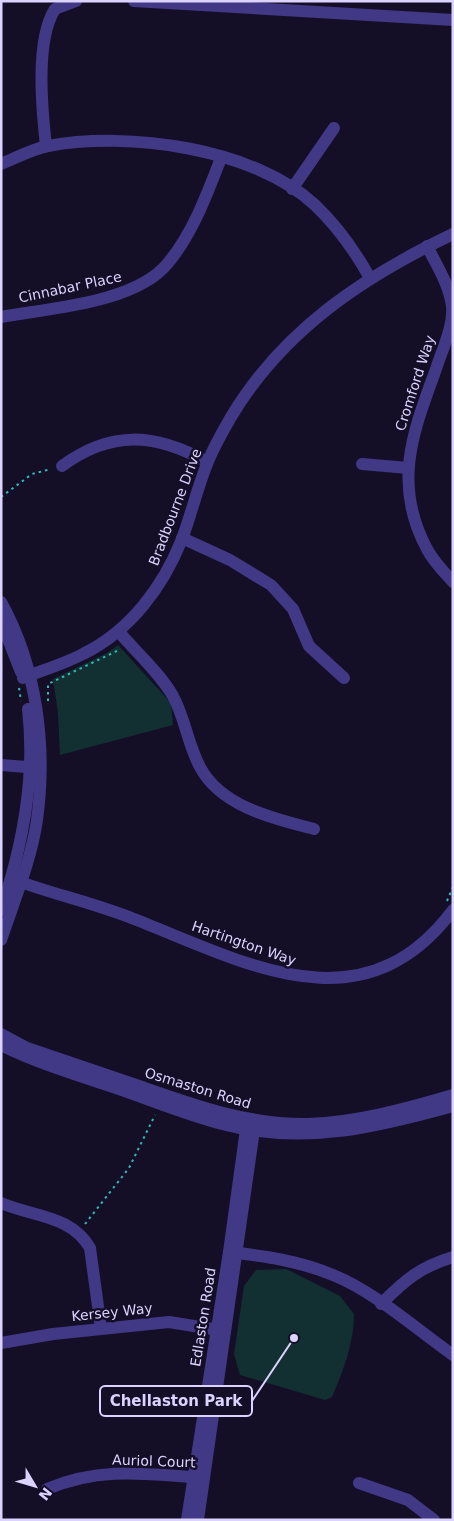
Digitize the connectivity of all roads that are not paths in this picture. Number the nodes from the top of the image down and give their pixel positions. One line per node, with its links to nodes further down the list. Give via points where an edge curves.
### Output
1 (76, 1): 5 (street, via 55,9 44,31 42,110)
2 (134, 1): 3 (street)
3 (453, 20)
4 (334, 128): 8 (street)
5 (46, 146): 6 (street, via 119,140 192,148); 7 (street)
6 (221, 158): 8 (street, via 264,171); 12 (street, Cinnabar Place, via 183,242 167,265 145,282 120,295)
7 (1, 164)
8 (292, 189): 11 (street, via 314,204 338,229)
9 (453, 234): 10 (street, Bradbourne Drive)
10 (427, 246): 11 (street, Bradbourne Drive); 16 (street, Cromford Way, via 449,288 452,308 447,336 413,433)
11 (370, 278): 13 (street, Bradbourne Drive, via 343,295 315,319 263,370)
12 (1, 317)
13 (207, 462): 15 (street, via 167,443 147,439 93,448); 17 (street, Bradbourne Drive)
14 (362, 464): 16 (street)
15 (62, 466)
16 (408, 468): 18 (street, Cromford Way, via 412,507 427,549)
17 (182, 538): 21 (street, Bradbourne Drive, via 159,585); 23 (street, via 230,560 271,585 293,609 308,646)
18 (453, 582)
19 (1, 602): 22 (street, via 23,650)
20 (1, 621): 22 (street)
21 (119, 632): 22 (street, Bradbourne Drive, via 83,654); 26 (street, via 165,683 178,706 200,767 212,785 258,812)
22 (26, 676): 25 (street, via 39,730)
23 (344, 678)
24 (1, 765): 25 (street)
25 (36, 768): 27 (street, via 37,821)
26 (314, 829)
27 (16, 881): 28 (street); 29 (street, Hartington Way, via 95,903 231,958 306,978 357,975 401,960); 30 (street)
28 (1, 910)
29 (450, 913)
30 (1, 940)
31 (1, 1034): 35 (street, Osmaston Road, via 27,1048)
32 (1, 1045): 35 (street, Osmaston Road, via 40,1062 203,1119)
33 (453, 1095): 35 (street, Osmaston Road, via 363,1119)
34 (453, 1106): 35 (street, Osmaston Road, via 387,1124 340,1132 297,1134)
35 (251, 1125): 37 (street, Edlaston Road)
36 (1, 1203): 40 (street, via 45,1216 78,1231 90,1248)
37 (234, 1252): 39 (street, via 316,1268); 41 (street, Edlaston Road)
38 (453, 1257): 39 (street, via 418,1270)
39 (381, 1304): 43 (street)
40 (101, 1328): 41 (street, Kersey Way, via 169,1322); 42 (street, Kersey Way)
41 (221, 1330): 44 (street, Edlaston Road)
42 (1, 1343)
43 (453, 1355)
44 (198, 1478): 46 (street, Auriol Court, via 138,1472 81,1476); 47 (street, Edlaston Road); 48 (street, Edlaston Road)
45 (358, 1483): 49 (street, via 408,1500)
46 (47, 1489)
47 (187, 1520)
48 (198, 1520)
49 (434, 1520)

